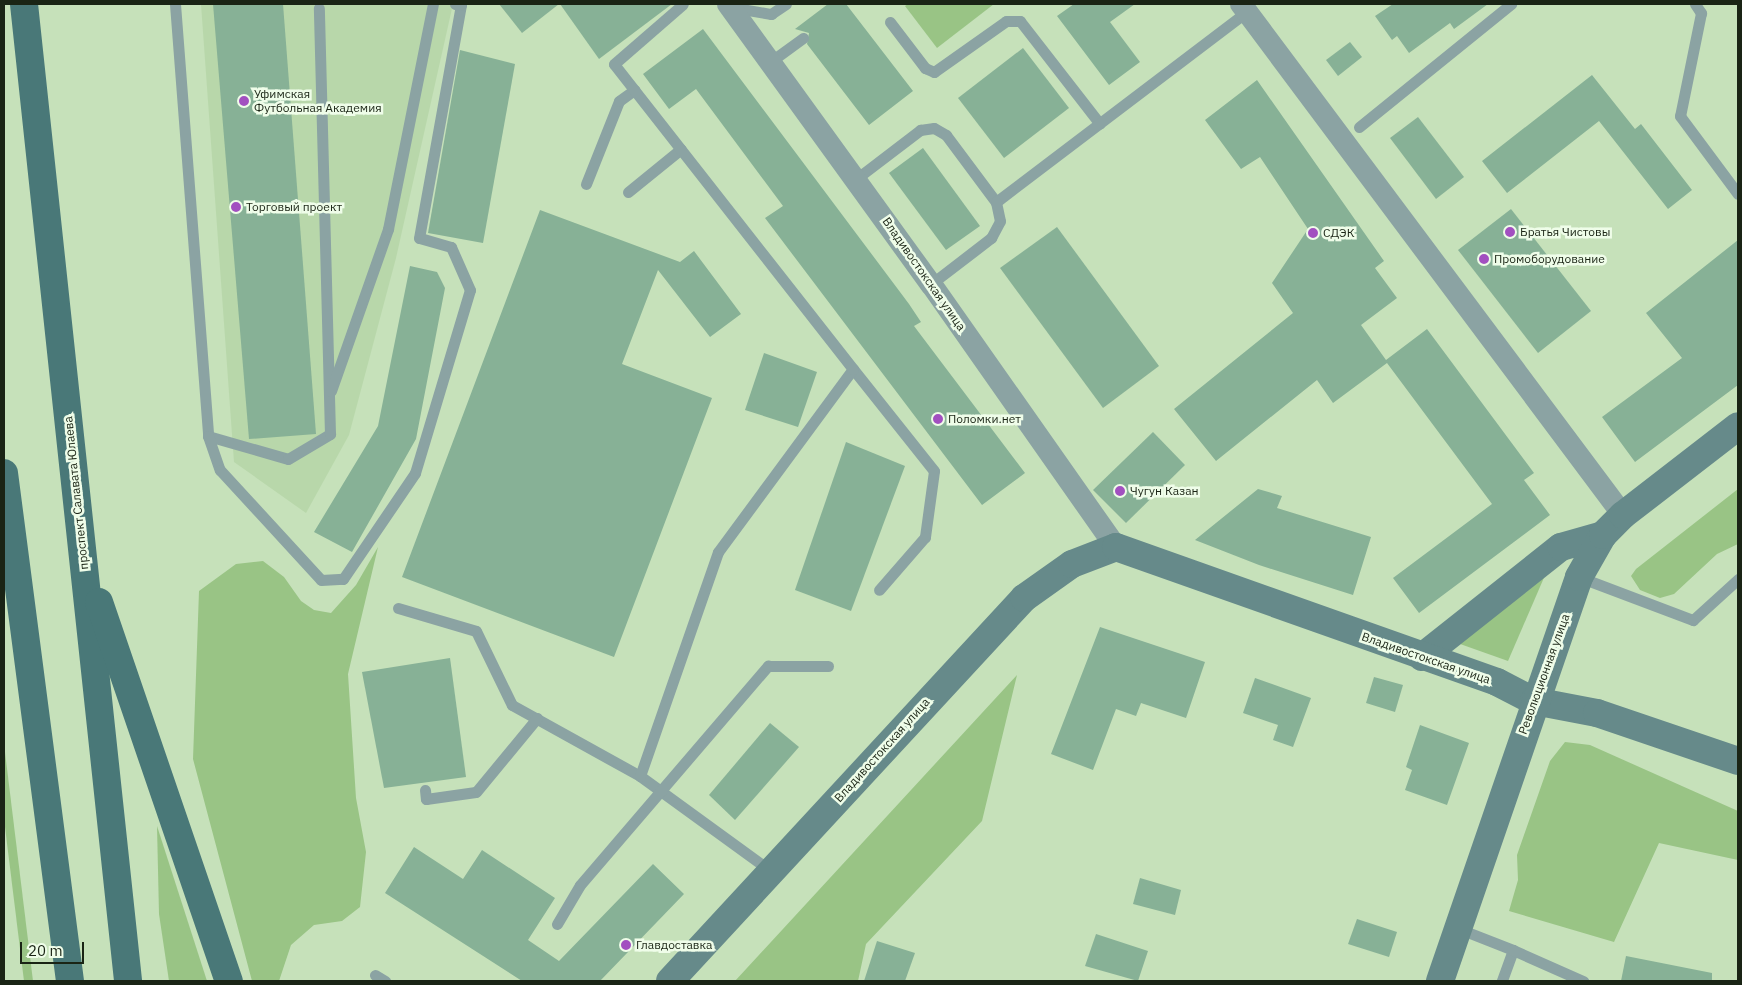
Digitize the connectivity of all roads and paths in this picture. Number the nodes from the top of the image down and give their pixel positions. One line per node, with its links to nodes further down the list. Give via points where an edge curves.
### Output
1 (24, 4): 16 (main road, проспект Салавата Юлаева)
2 (40, 4): 16 (main road)
3 (175, 4): 30 (lane)
4 (433, 4): 28 (lane, via 388,229)
5 (455, 4): 30 (lane, via 462,5 420,238 451,248 470,290 415,473 343,579 322,580 220,470)
6 (683, 4): 17 (lane, via 614,64)
7 (786, 4): 10 (lane, via 771,14)
8 (1511, 4): 19 (lane)
9 (1695, 4): 24 (lane, via 1701,14 1680,116)
10 (728, 5): 15 (street, Владивостокская улица)
11 (319, 8): 28 (lane)
12 (1244, 8): 18 (lane); 32 (street)
13 (890, 22): 18 (lane, via 925,68 934,72 1006,21 1020,21)
14 (802, 38): 15 (lane)
15 (770, 62): 21 (street, Владивостокская улица)
16 (33, 74): 35 (main road, проспект Салавата Юлаева)
17 (634, 90): 20 (lane); 22 (lane, via 619,101)
18 (1100, 124): 25 (lane)
19 (1359, 127)
20 (681, 149): 23 (lane); 27 (lane)
21 (856, 179): 25 (lane, via 920,130 934,128 946,135); 26 (street, Владивостокская улица)
22 (586, 184)
23 (628, 192)
24 (1738, 194)
25 (996, 202): 26 (lane, via 1000,221 991,238)
26 (931, 284): 34 (street, Владивостокская улица)
27 (853, 370): 38 (lane, via 934,471 925,537); 45 (lane, via 718,552)
28 (329, 398): 30 (lane, via 330,434 288,459)
29 (1738, 426): 32 (street, Революционная улица)
30 (208, 436)
31 (4, 472): 52 (main road)
32 (1623, 516): 33 (street, Революционная улица)
33 (1603, 535): 36 (street, Революционная улица); 40 (street, via 1561,547)
34 (1116, 547): 40 (street, Владивостокская улица); 48 (street, Владивостокская улица, via 1072,564 1024,598)
35 (82, 548): 53 (main road, проспект Салавата Юлаева); 54 (main road)
36 (1579, 577): 37 (lane, via 1694,620); 42 (street, Революционная улица)
37 (1738, 579)
38 (878, 590)
39 (398, 608): 43 (lane, via 476,631 512,704)
40 (1422, 657): 42 (street, Владивостокская улица, via 1497,682)
41 (828, 666): 47 (lane, via 768,666)
42 (1534, 701): 44 (street, Владивостокская улица, via 1597,713); 50 (street, Революционная улица)
43 (537, 718): 45 (lane); 46 (lane, via 476,792 426,798)
44 (1738, 761)
45 (640, 776): 47 (lane)
46 (425, 790)
47 (662, 792): 48 (lane); 49 (lane, via 580,885)
48 (772, 872): 55 (street, Владивостокская улица)
49 (557, 924)
50 (1457, 928): 51 (lane); 56 (street, Революционная улица)
51 (1513, 950): 57 (lane); 58 (lane)
52 (70, 981)
53 (128, 981)
54 (229, 981)
55 (670, 981)
56 (1440, 981)
57 (1502, 981)
58 (1583, 981)

